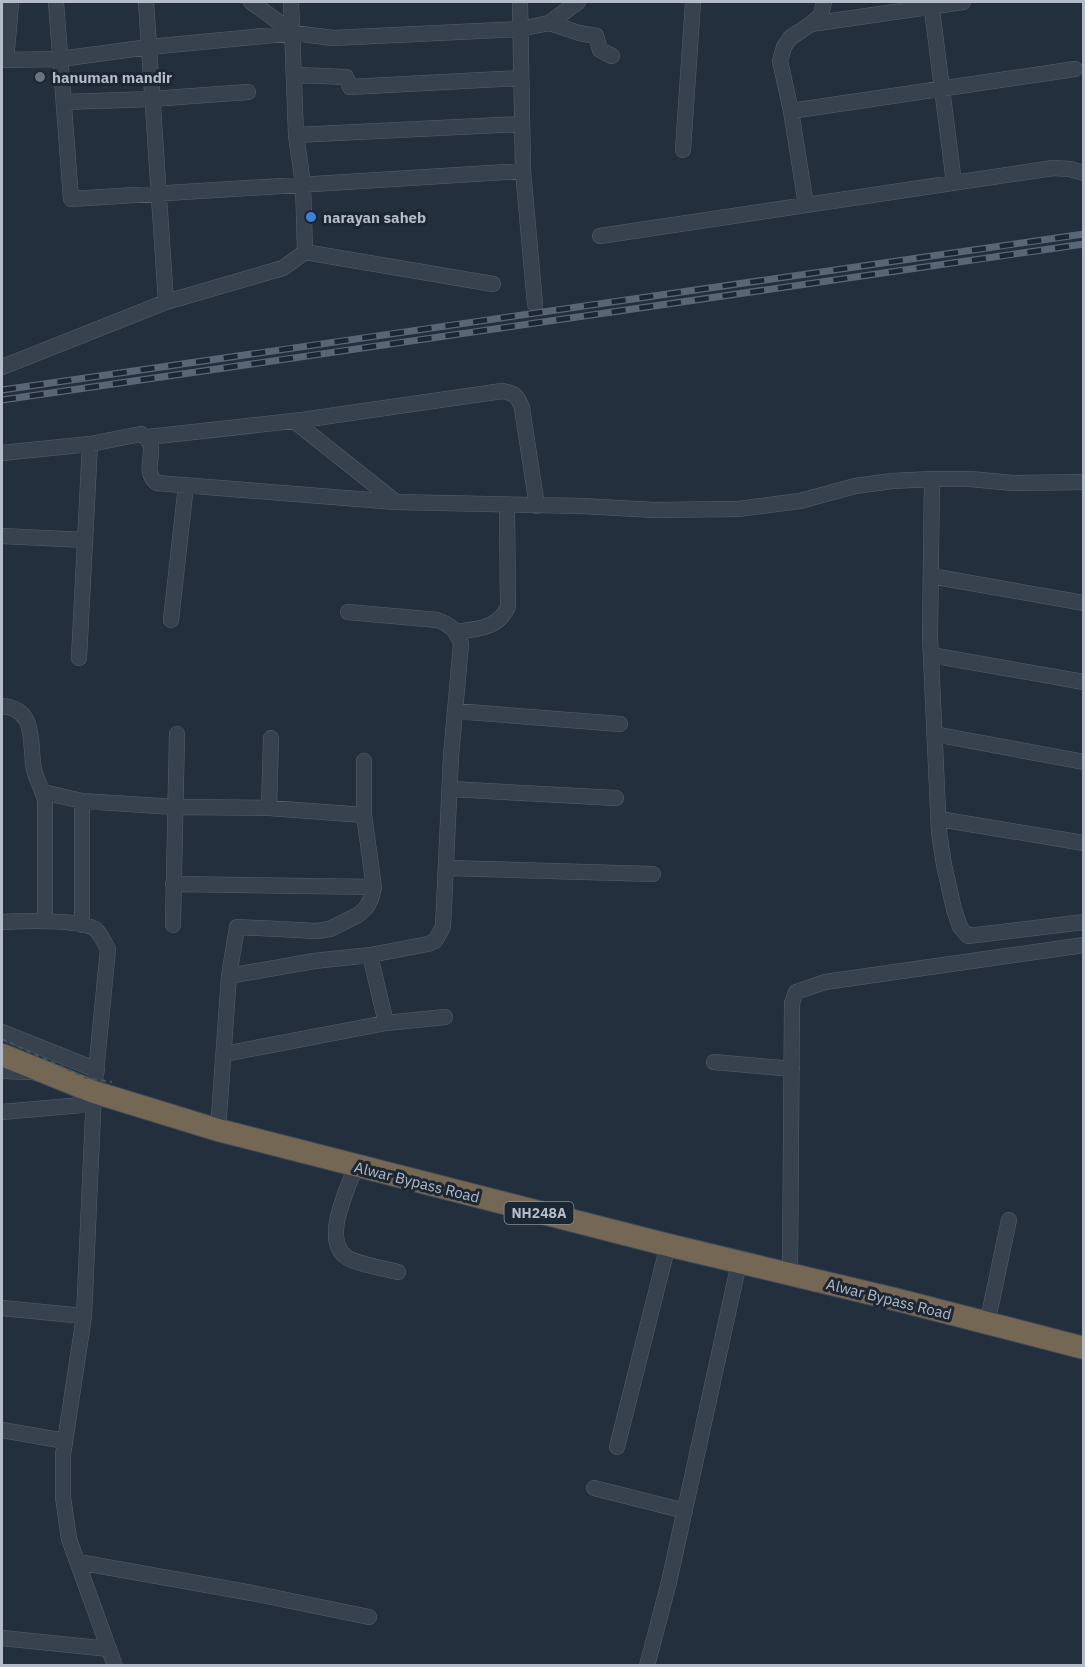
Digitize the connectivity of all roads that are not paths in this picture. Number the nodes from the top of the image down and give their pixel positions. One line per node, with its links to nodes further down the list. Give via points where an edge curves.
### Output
1 (56, 2): 18 (street)
2 (146, 2): 16 (street)
3 (251, 2): 15 (street)
4 (291, 2): 15 (street)
5 (520, 2): 14 (street)
6 (578, 2): 12 (street)
7 (693, 2): 30 (street)
8 (824, 2): 13 (street, via 821,15)
9 (963, 2): 10 (street)
10 (931, 4): 13 (street); 23 (street)
11 (2, 5): 19 (street, via 11,5)
12 (549, 23): 14 (street); 17 (street, via 596,36 600,50)
13 (811, 24): 27 (street, via 790,38 780,61)
14 (520, 29): 15 (street, via 333,38); 22 (street)
15 (294, 33): 16 (street); 21 (street)
16 (149, 47): 18 (street); 25 (street)
17 (612, 56)
18 (60, 59): 19 (street); 26 (street)
19 (4, 60)
20 (1075, 69): 23 (street)
21 (295, 75): 22 (street, via 346,77 350,87); 29 (street)
22 (521, 78): 28 (street)
23 (941, 88): 27 (street); 33 (street)
24 (248, 93): 25 (street)
25 (152, 99): 26 (street); 35 (street)
26 (64, 102): 35 (street, via 71,199)
27 (790, 111): 36 (street)
28 (522, 124): 29 (street); 31 (street)
29 (296, 135): 34 (street)
30 (683, 150)
31 (523, 171): 34 (street); 41 (street)
32 (1083, 173): 33 (street, via 1053,168)
33 (954, 183): 36 (street)
34 (303, 184): 35 (street); 38 (street)
35 (157, 192): 40 (street)
36 (806, 206): 37 (street)
37 (600, 236)
38 (305, 252): 39 (street); 40 (street, via 283,268)
39 (493, 284)
40 (166, 302): 42 (street)
41 (535, 304)
42 (2, 367)
43 (294, 421): 44 (street); 50 (street); 52 (street, via 487,392 513,393 522,408)
44 (148, 437): 45 (street, via 141,434); 49 (street, via 152,445 151,478 158,483)
45 (90, 444): 46 (street); 54 (street)
46 (2, 453)
47 (932, 479): 48 (street); 52 (street, via 864,485 801,501 738,509); 55 (street)
48 (1083, 482)
49 (186, 485): 50 (street); 58 (street)
50 (396, 502): 51 (street)
51 (507, 506): 52 (street); 59 (street, via 508,607 495,624)
52 (537, 506)
53 (2, 536): 54 (street)
54 (85, 540): 61 (street)
55 (931, 576): 56 (street); 60 (street)
56 (1083, 603)
57 (348, 612): 59 (street, via 437,620 450,624)
58 (171, 620)
59 (457, 632): 64 (street, via 461,644)
60 (931, 655): 62 (street); 67 (street)
61 (79, 658)
62 (1083, 682)
63 (2, 706): 72 (street, via 14,707 29,724 33,767)
64 (455, 711): 65 (street); 71 (street)
65 (620, 724)
66 (177, 734): 75 (street)
67 (934, 734): 70 (street); 78 (street)
68 (272, 738): 76 (street)
69 (364, 761): 77 (street)
70 (1083, 762)
71 (450, 789): 73 (street); 80 (street)
72 (44, 792): 74 (street); 85 (street)
73 (616, 798)
74 (82, 801): 75 (street); 87 (street)
75 (175, 807): 76 (street); 82 (street)
76 (269, 808): 77 (street)
77 (364, 815): 83 (street)
78 (939, 819): 79 (street); 86 (street, via 954,909 968,936)
79 (1083, 843)
80 (447, 868): 81 (street); 90 (street, via 443,927 435,941)
81 (653, 874)
82 (173, 884): 83 (street); 88 (street)
83 (374, 887): 91 (street, via 366,908 330,929 237,927)
84 (2, 921): 85 (street)
85 (45, 921): 87 (street)
86 (1083, 922)
87 (82, 925): 101 (street, via 94,928 108,949)
88 (172, 926)
89 (1083, 945): 98 (street, via 805,987 796,992 792,1003)
90 (370, 955): 91 (street, via 314,960); 93 (street)
91 (229, 976): 95 (street)
92 (445, 1017): 93 (street)
93 (386, 1023): 95 (street)
94 (2, 1032): 101 (street)
95 (224, 1053): 103 (street)
96 (2, 1055): 100 (highway, Alwar Bypass Road / NH248A)
97 (714, 1062): 98 (street)
98 (792, 1069): 109 (street)
99 (2, 1071): 100 (street)
100 (46, 1073): 101 (highway, Alwar Bypass Road / NH248A)
101 (99, 1087): 102 (street); 103 (highway, Alwar Bypass Road / NH248A); 111 (street)
102 (2, 1112)
103 (218, 1130): 104 (highway, Alwar Bypass Road / NH248A)
104 (356, 1167): 106 (highway, Alwar Bypass Road / NH248A); 108 (street, via 339,1214 337,1246 352,1260)
105 (1009, 1221): 112 (street)
106 (668, 1245): 107 (highway, Alwar Bypass Road / NH248A); 116 (street)
107 (739, 1263): 109 (highway, Alwar Bypass Road / NH248A); 118 (street)
108 (398, 1272)
109 (790, 1275): 112 (highway, Alwar Bypass Road / NH248A)
110 (2, 1308): 111 (street)
111 (84, 1316): 115 (street)
112 (987, 1324): 113 (highway, Alwar Bypass Road / NH248A)
113 (1083, 1348)
114 (2, 1430): 115 (street)
115 (65, 1441): 119 (street, via 63,1497 69,1539)
116 (617, 1447)
117 (594, 1488): 118 (street)
118 (685, 1511): 124 (street)
119 (78, 1562): 120 (street); 122 (street)
120 (369, 1617)
121 (2, 1638): 122 (street)
122 (109, 1649): 123 (street)
123 (115, 1665)
124 (647, 1665)

